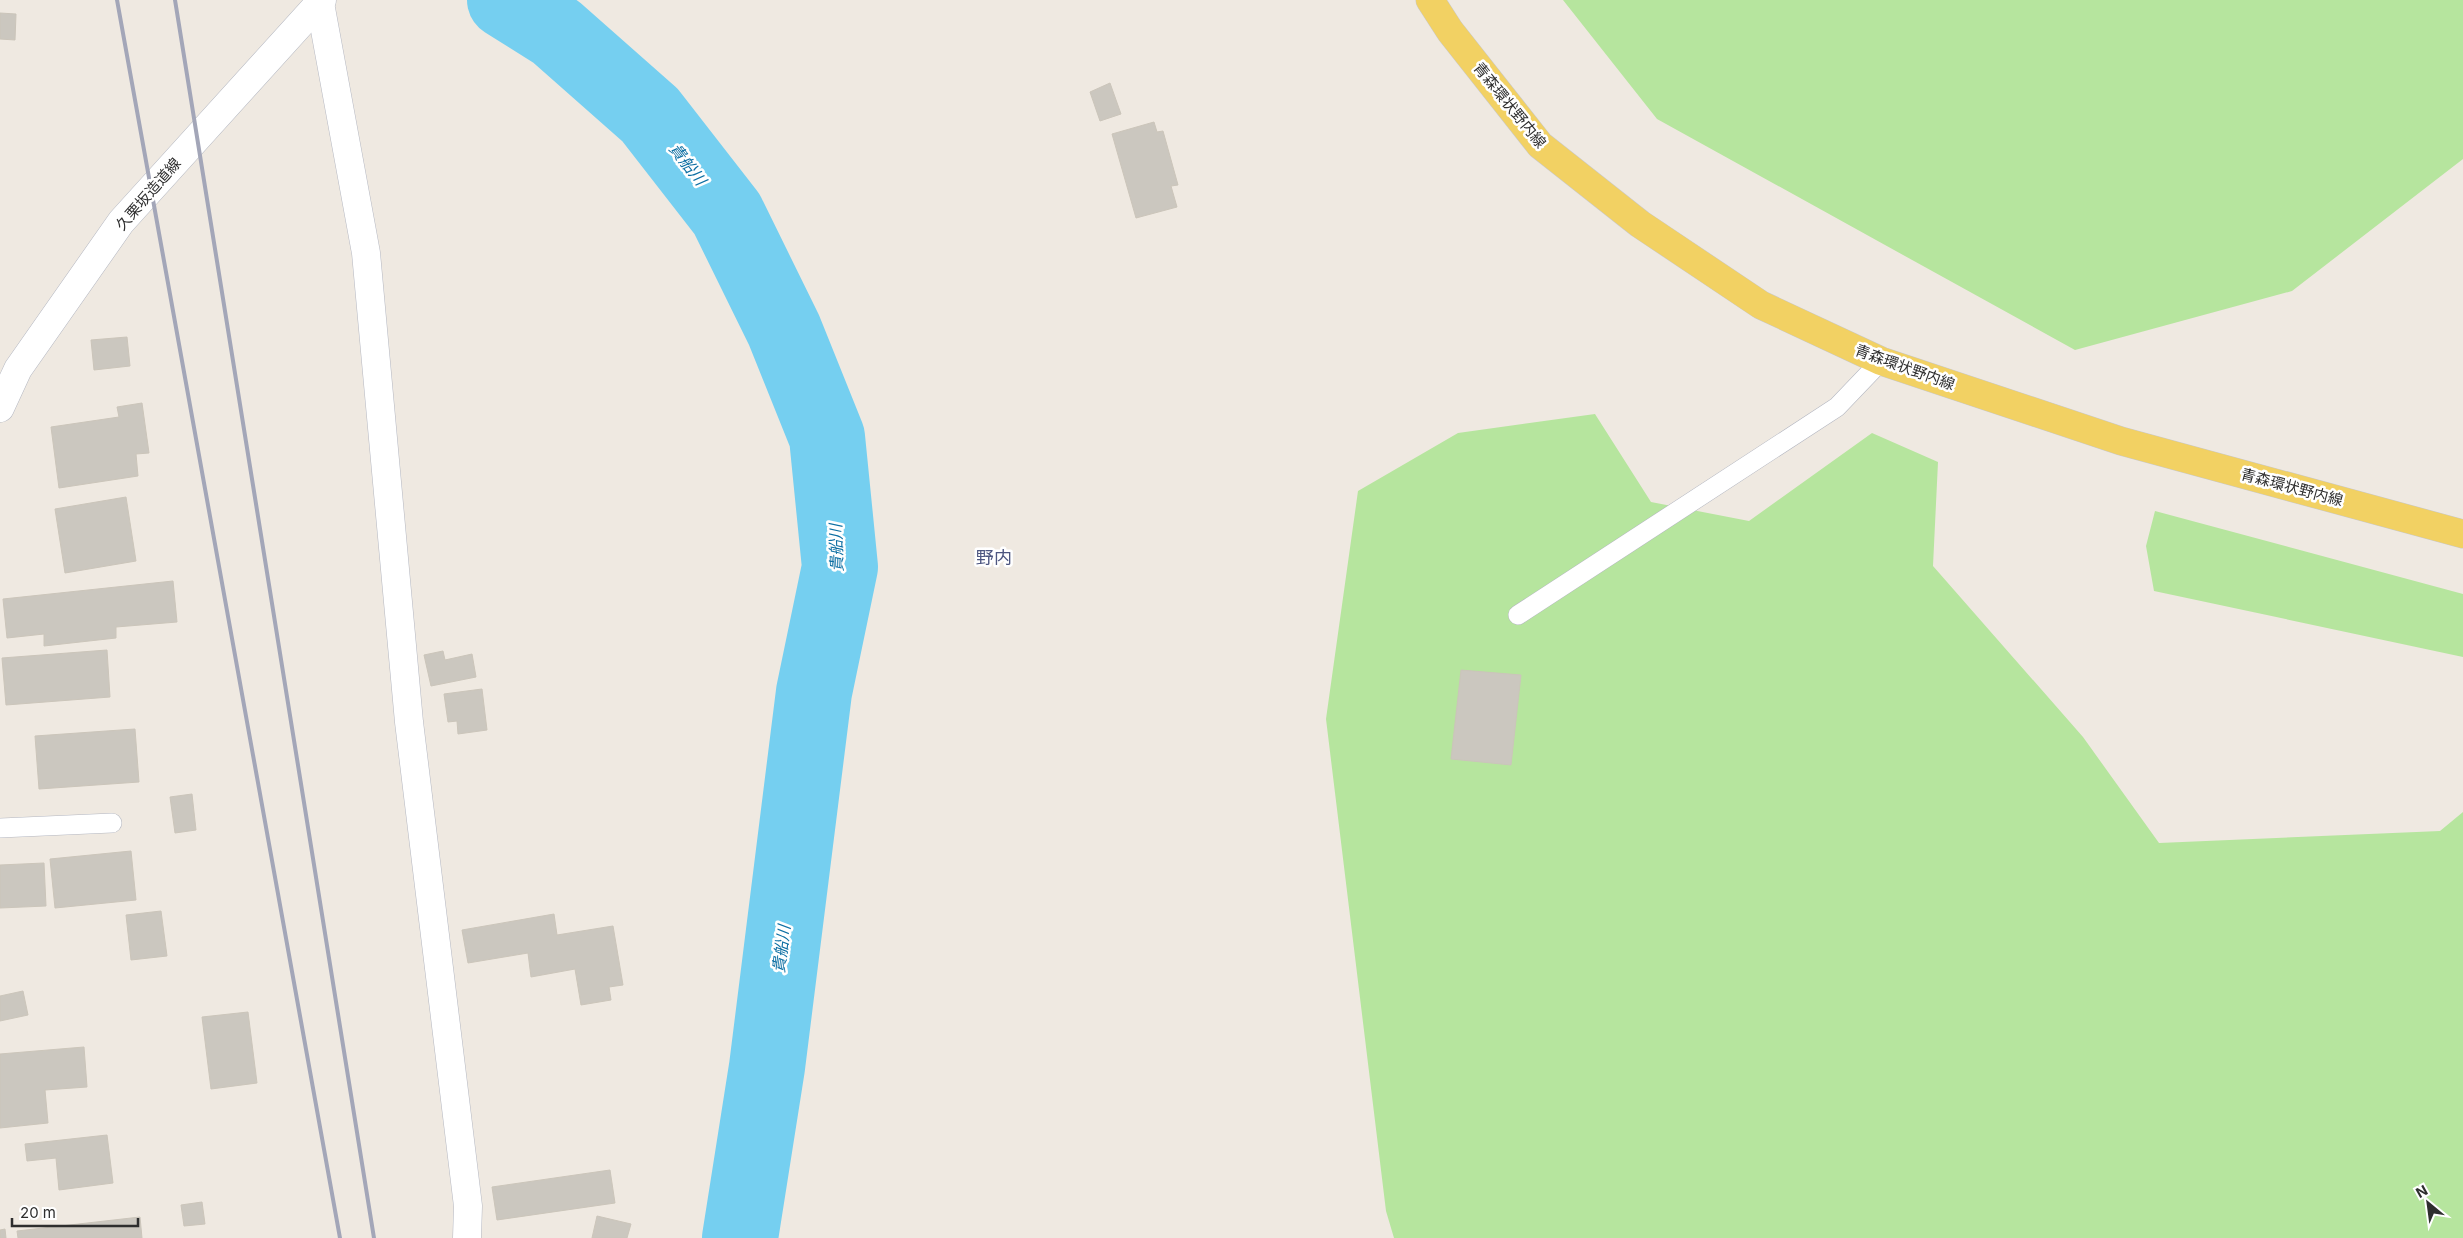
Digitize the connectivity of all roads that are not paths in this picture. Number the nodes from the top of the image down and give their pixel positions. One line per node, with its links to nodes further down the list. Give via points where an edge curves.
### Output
1 (1430, 0): 3 (main road, 青森環状野内線, via 1450,31 1540,145 1640,224 1761,305)
2 (321, 1): 4 (street, 久栗坂造道線, via 121,222 18,369); 9 (street, via 366,254 409,722 468,1206)
3 (1880, 361): 5 (main road, 青森環状野内線, via 2120,441); 6 (lane, via 1837,407)
4 (0, 408)
5 (2463, 534)
6 (1518, 615)
7 (112, 823): 8 (lane)
8 (0, 828)
9 (467, 1238)

